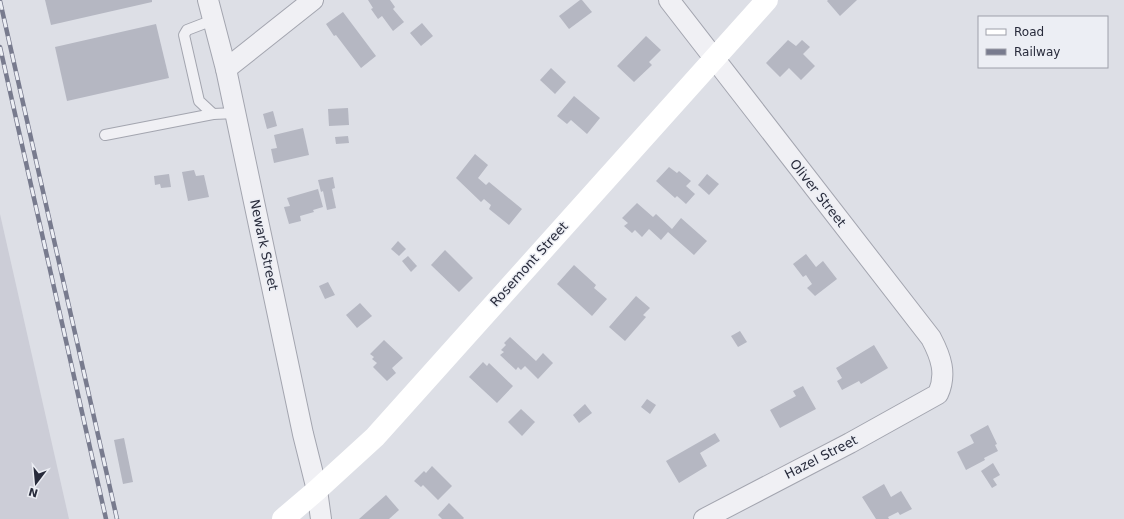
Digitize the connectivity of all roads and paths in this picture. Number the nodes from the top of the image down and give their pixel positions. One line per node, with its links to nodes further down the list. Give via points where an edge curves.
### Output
1 (313, 0): 6 (street)
2 (669, 0): 5 (street, Oliver Street)
3 (767, 0): 5 (main road, Rosemont Street)
4 (207, 6): 6 (street, Newark Street); 8 (lane, via 184,35 199,101)
5 (714, 58): 10 (street, Oliver Street, via 931,338 942,364); 11 (main road, Rosemont Street, via 375,437)
6 (226, 69): 7 (street, Newark Street)
7 (236, 113): 8 (lane); 11 (street, Newark Street)
8 (213, 114): 9 (lane)
9 (105, 135)
10 (938, 394): 14 (street, Hazel Street)
11 (317, 490): 12 (main road, Rosemont Street); 13 (street, Newark Street)
12 (283, 519)
13 (321, 519)
14 (704, 519)

